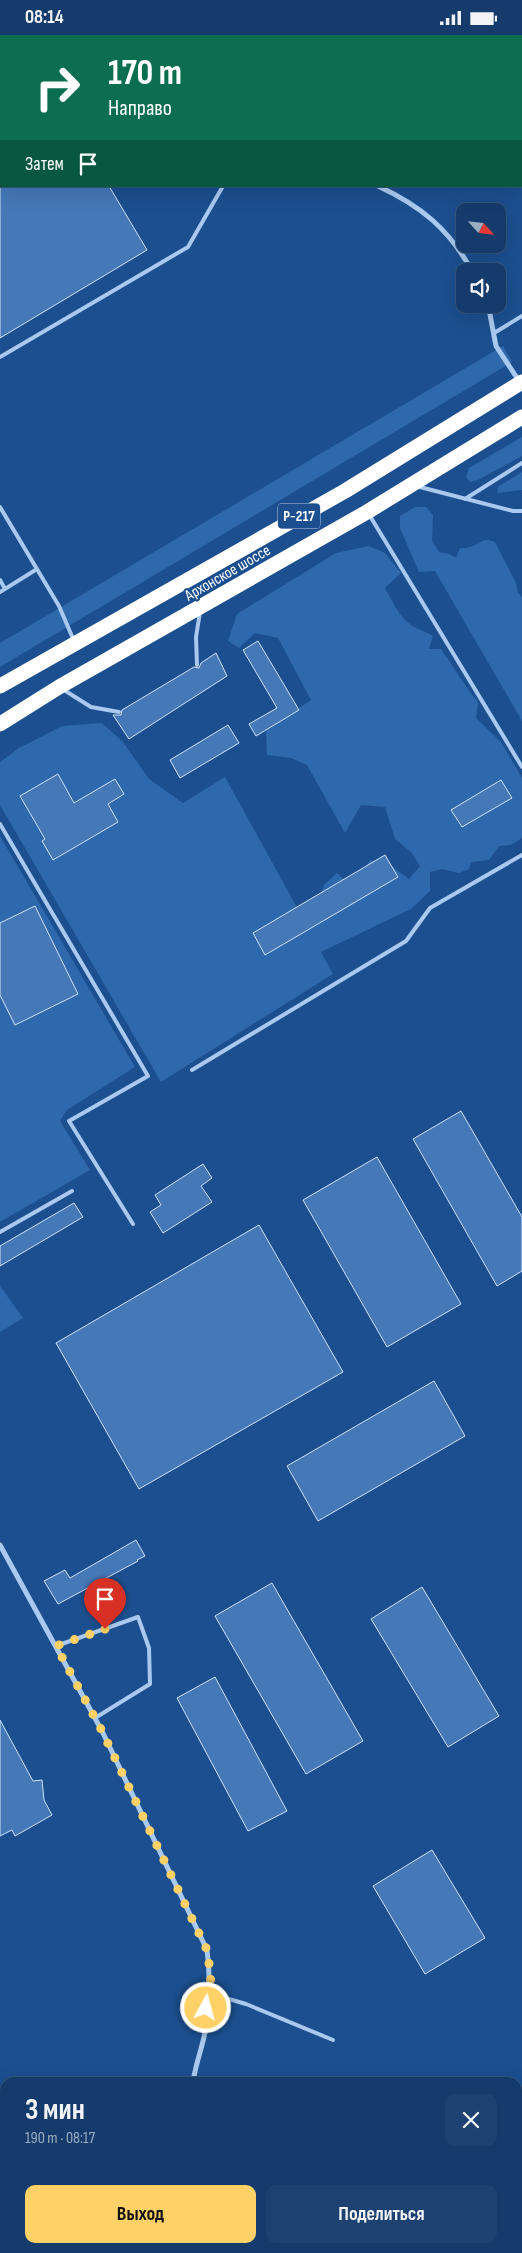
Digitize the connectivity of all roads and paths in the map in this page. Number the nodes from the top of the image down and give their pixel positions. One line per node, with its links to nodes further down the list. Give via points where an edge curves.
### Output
1 (222, 187): 7 (lane, via 188,247)
2 (380, 187): 3 (street, via 404,198 438,223)
3 (468, 263)
4 (490, 313): 6 (street)
5 (522, 316): 6 (lane)
6 (494, 333): 8 (street, via 496,345)
7 (0, 357)
8 (521, 383): 21 (highway, Архонское шоссе / Р-217, via 345,491)
9 (522, 417): 11 (highway, Архонское шоссе / Р-217)
10 (522, 463): 12 (lane)
11 (412, 485): 12 (lane); 15 (highway, Архонское шоссе / Р-217)
12 (465, 499): 14 (lane)
13 (0, 507): 16 (lane)
14 (522, 511)
15 (367, 512): 20 (highway, Архонское шоссе / Р-217); 27 (lane)
16 (37, 569): 18 (lane); 21 (lane, via 59,606)
17 (0, 580): 18 (lane)
18 (5, 589): 19 (lane)
19 (0, 592)
20 (201, 607): 22 (lane, via 196,637); 24 (highway, Архонское шоссе / Р-217)
21 (74, 643): 23 (highway, Архонское шоссе / Р-217)
22 (197, 665)
23 (0, 686)
24 (59, 687): 25 (lane, via 91,707); 26 (highway, Архонское шоссе / Р-217)
25 (119, 712)
26 (0, 724)
27 (522, 767)
28 (0, 824): 32 (lane, via 148,1076 69,1121)
29 (522, 855): 30 (lane, via 430,908 406,941)
30 (192, 1069)
31 (72, 1191): 33 (lane)
32 (133, 1224)
33 (0, 1232)
34 (0, 1545): 35 (street)
35 (56, 1646): 36 (street); 36 (lane, via 138,1617 149,1648 150,1684)
36 (95, 1718): 37 (street, via 207,1950 211,1977)
37 (208, 1993): 38 (lane, via 246,2004); 39 (street, via 205,2032)
38 (333, 2040)
39 (194, 2077)

